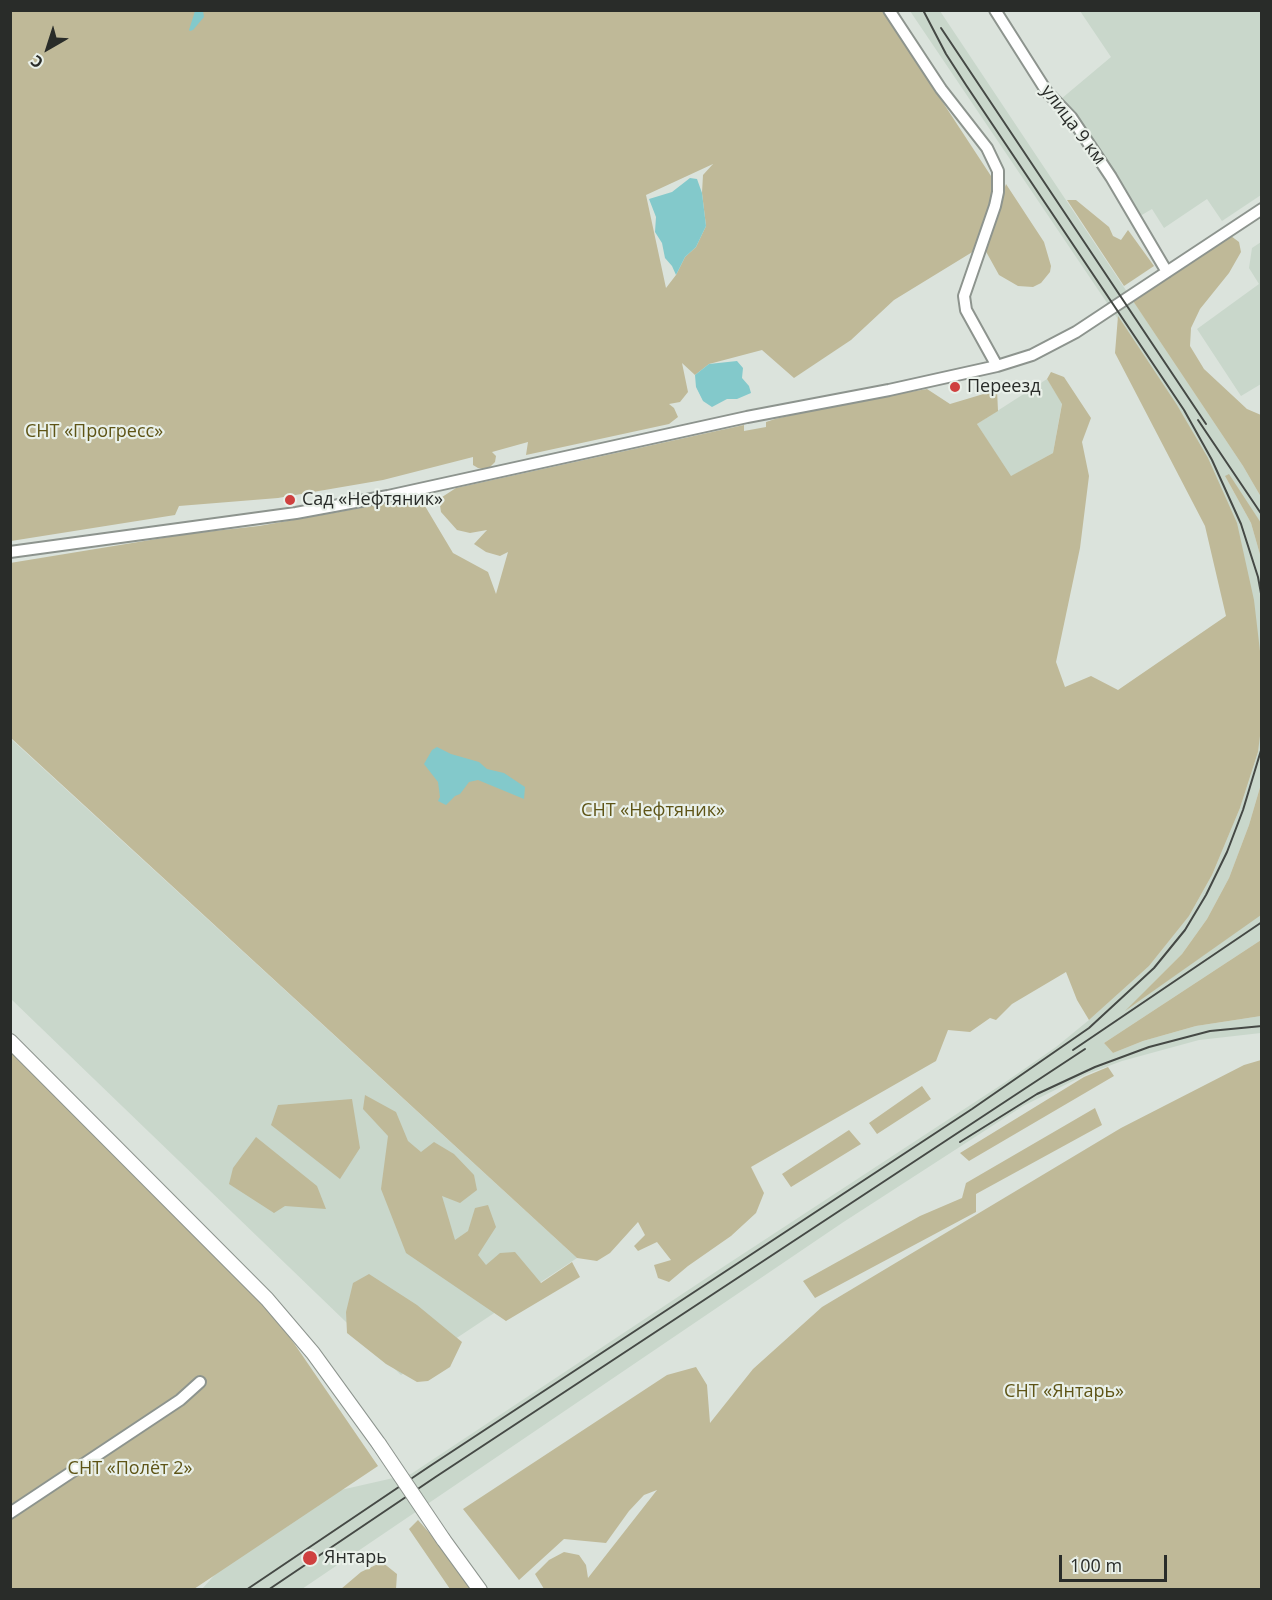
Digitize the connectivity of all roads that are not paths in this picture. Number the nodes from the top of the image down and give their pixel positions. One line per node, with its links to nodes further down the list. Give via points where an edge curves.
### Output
1 (889, 10): 5 (street, via 941,89 987,148 998,171 995,206 964,296 966,310)
2 (995, 10): 4 (street, улица 9 км, via 1047,92 1071,117 1111,177)
3 (1262, 209): 4 (street)
4 (1167, 272): 5 (street, via 1047,349)
5 (997, 366): 6 (street, via 388,496 296,513)
6 (10, 552)
7 (10, 1041): 10 (main road, bridge, via 267,1299 313,1353)
8 (200, 1382): 9 (street, via 180,1400)
9 (10, 1513)
10 (480, 1590)

